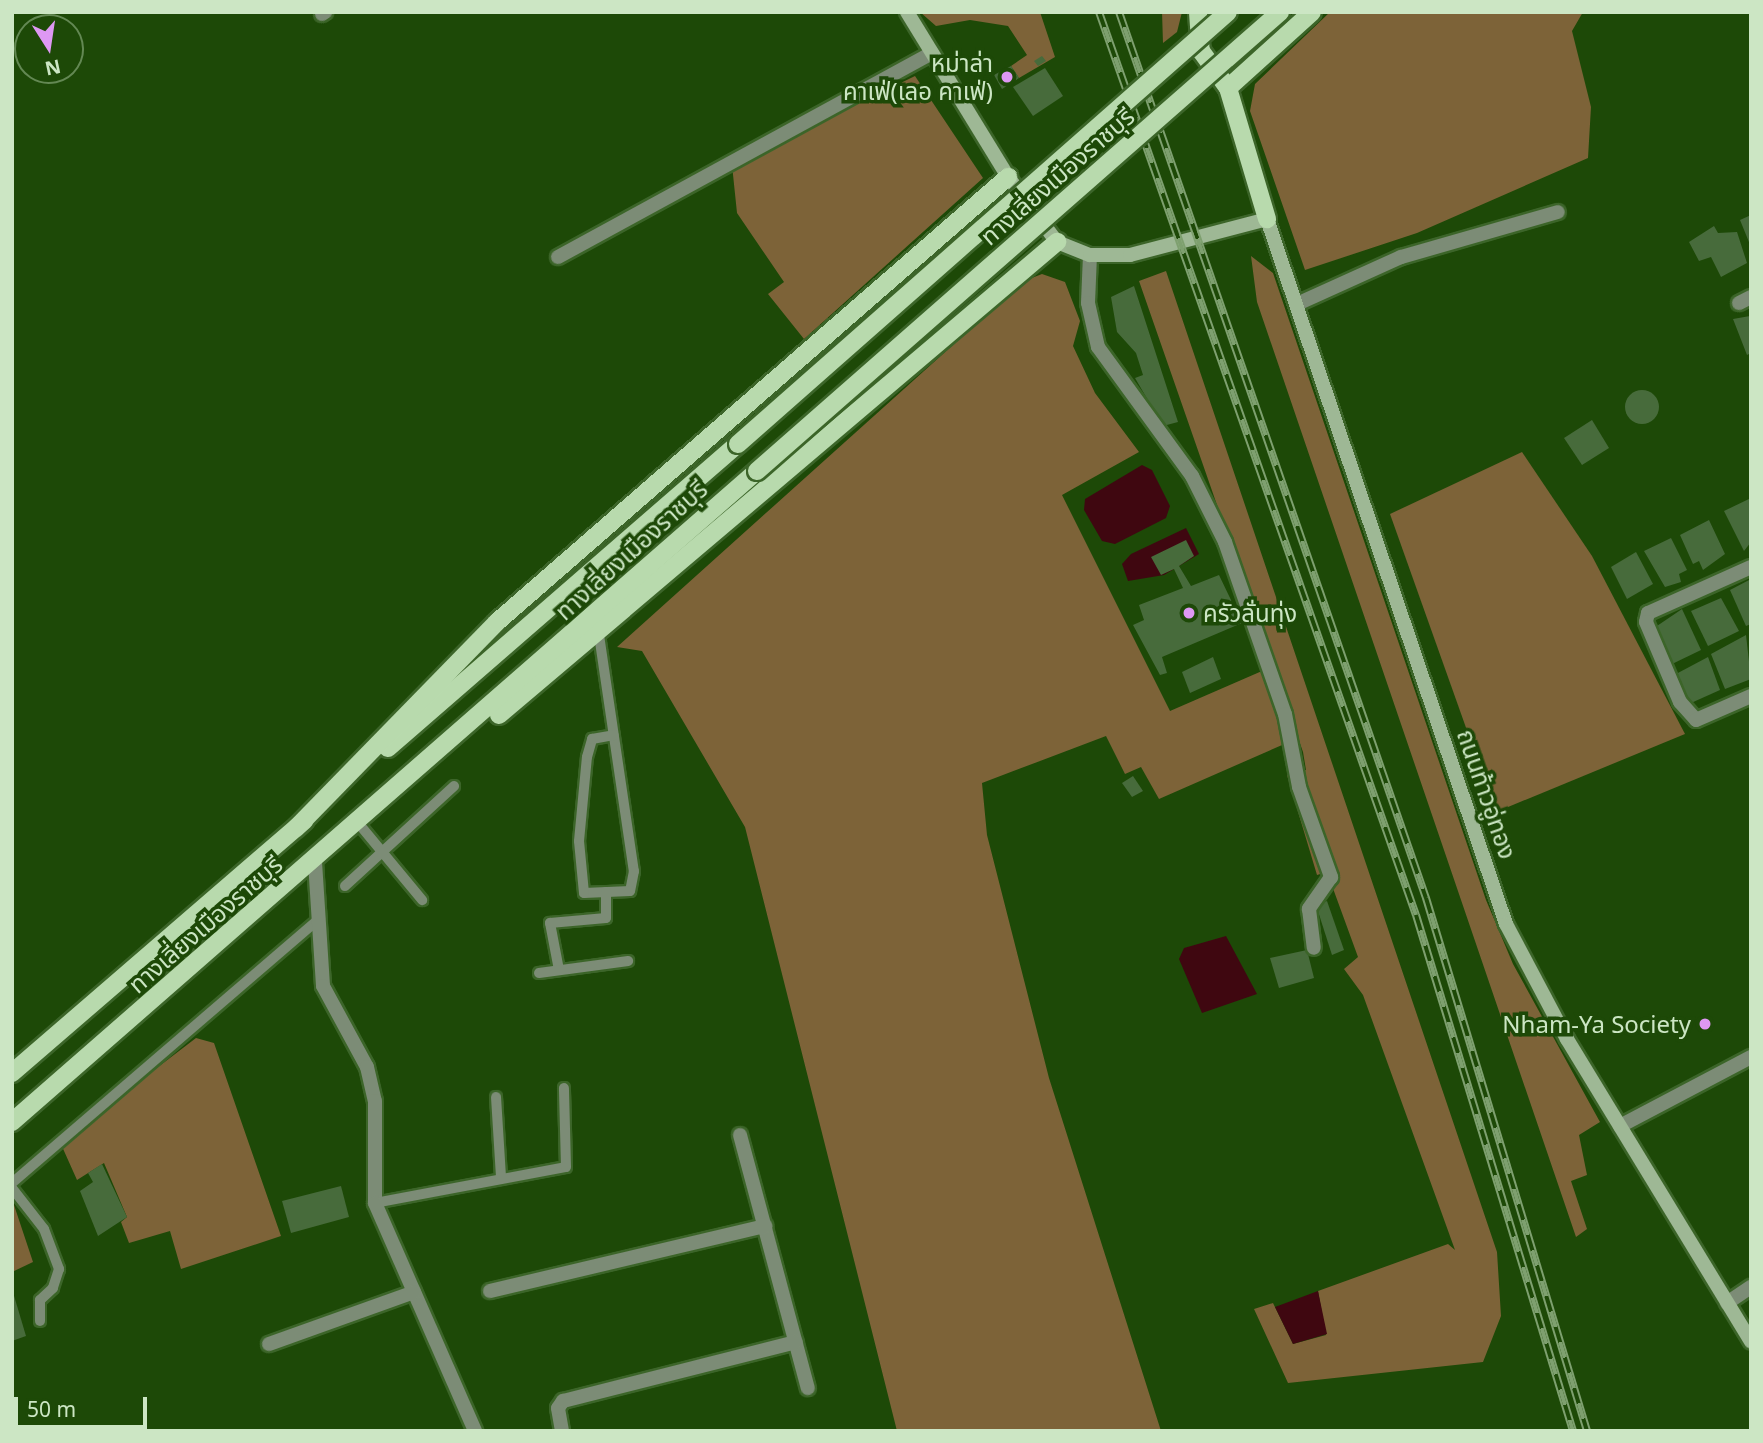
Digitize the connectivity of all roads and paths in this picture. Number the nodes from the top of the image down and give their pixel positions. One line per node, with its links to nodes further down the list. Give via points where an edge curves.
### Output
1 (906, 12): 6 (street)
2 (1198, 12): 7 (main road, via 1201,51)
3 (1228, 12): 22 (main road, ทางเลี่ยงเมืองราชบุรี, bridge)
4 (1280, 12): 19 (main road, ทางเลี่ยงเมืองราชบุรี, bridge)
5 (1312, 12): 7 (main road)
6 (932, 53): 8 (street); 13 (street)
7 (1228, 88): 10 (main road)
8 (1008, 177): 11 (street); 22 (main road, via 496,622)
9 (1558, 212): 14 (street, via 1401,257)
10 (1267, 219): 12 (street, via 1130,255); 14 (street, ถนนท้าวอู่ทอง)
11 (1057, 242): 12 (street); 16 (main road)
12 (1090, 255): 29 (street, via 1088,303 1098,347 1192,476 1224,542 1285,713 1299,787 1331,877 1309,909)
13 (558, 257)
14 (1297, 304): 38 (street, ถนนท้าวอู่ทอง, via 1506,924)
15 (1751, 567): 17 (street, via 1648,613 1646,622 1680,702 1696,720)
16 (599, 635): 18 (lane); 19 (main road)
17 (1751, 696)
18 (614, 735): 26 (lane, via 634,871 630,891); 26 (lane, via 592,739 579,841 584,893)
19 (410, 780): 21 (main road, ทางเลี่ยงเมืองราชบุรี)
20 (454, 786): 23 (lane)
21 (359, 824): 23 (lane); 24 (main road, ทางเลี่ยงเมืองราชบุรี)
22 (296, 828): 34 (main road, ทางเลี่ยงเมืองราชบุรี)
23 (382, 852): 25 (lane); 27 (lane)
24 (315, 862): 28 (street); 37 (main road, ทางเลี่ยงเมืองราชบุรี)
25 (345, 886)
26 (606, 892): 31 (lane, via 606,918 550,923)
27 (422, 900)
28 (320, 918): 41 (lane); 42 (street, via 323,986 367,1067 374,1101)
29 (1314, 948)
30 (628, 961): 31 (lane)
31 (559, 970): 32 (lane)
32 (539, 973)
33 (1751, 1057): 38 (street)
34 (12, 1073)
35 (564, 1088): 40 (lane, via 566,1167)
36 (496, 1097): 40 (lane)
37 (12, 1122)
38 (1620, 1126): 47 (street, ถนนท้าวอู่ทอง)
39 (740, 1135): 43 (street)
40 (501, 1177): 42 (lane)
41 (12, 1186): 48 (lane, via 44,1228 59,1269 40,1300)
42 (375, 1203): 46 (street)
43 (765, 1226): 45 (street); 49 (street)
44 (1751, 1287): 47 (street)
45 (490, 1291)
46 (414, 1293): 51 (street); 53 (street)
47 (1727, 1303): 50 (street, ถนนท้าวอู่ทอง)
48 (40, 1321)
49 (796, 1342): 52 (street); 54 (street, via 564,1401 558,1408)
50 (1751, 1342)
51 (269, 1344)
52 (808, 1388)
53 (475, 1431)
54 (562, 1431)

